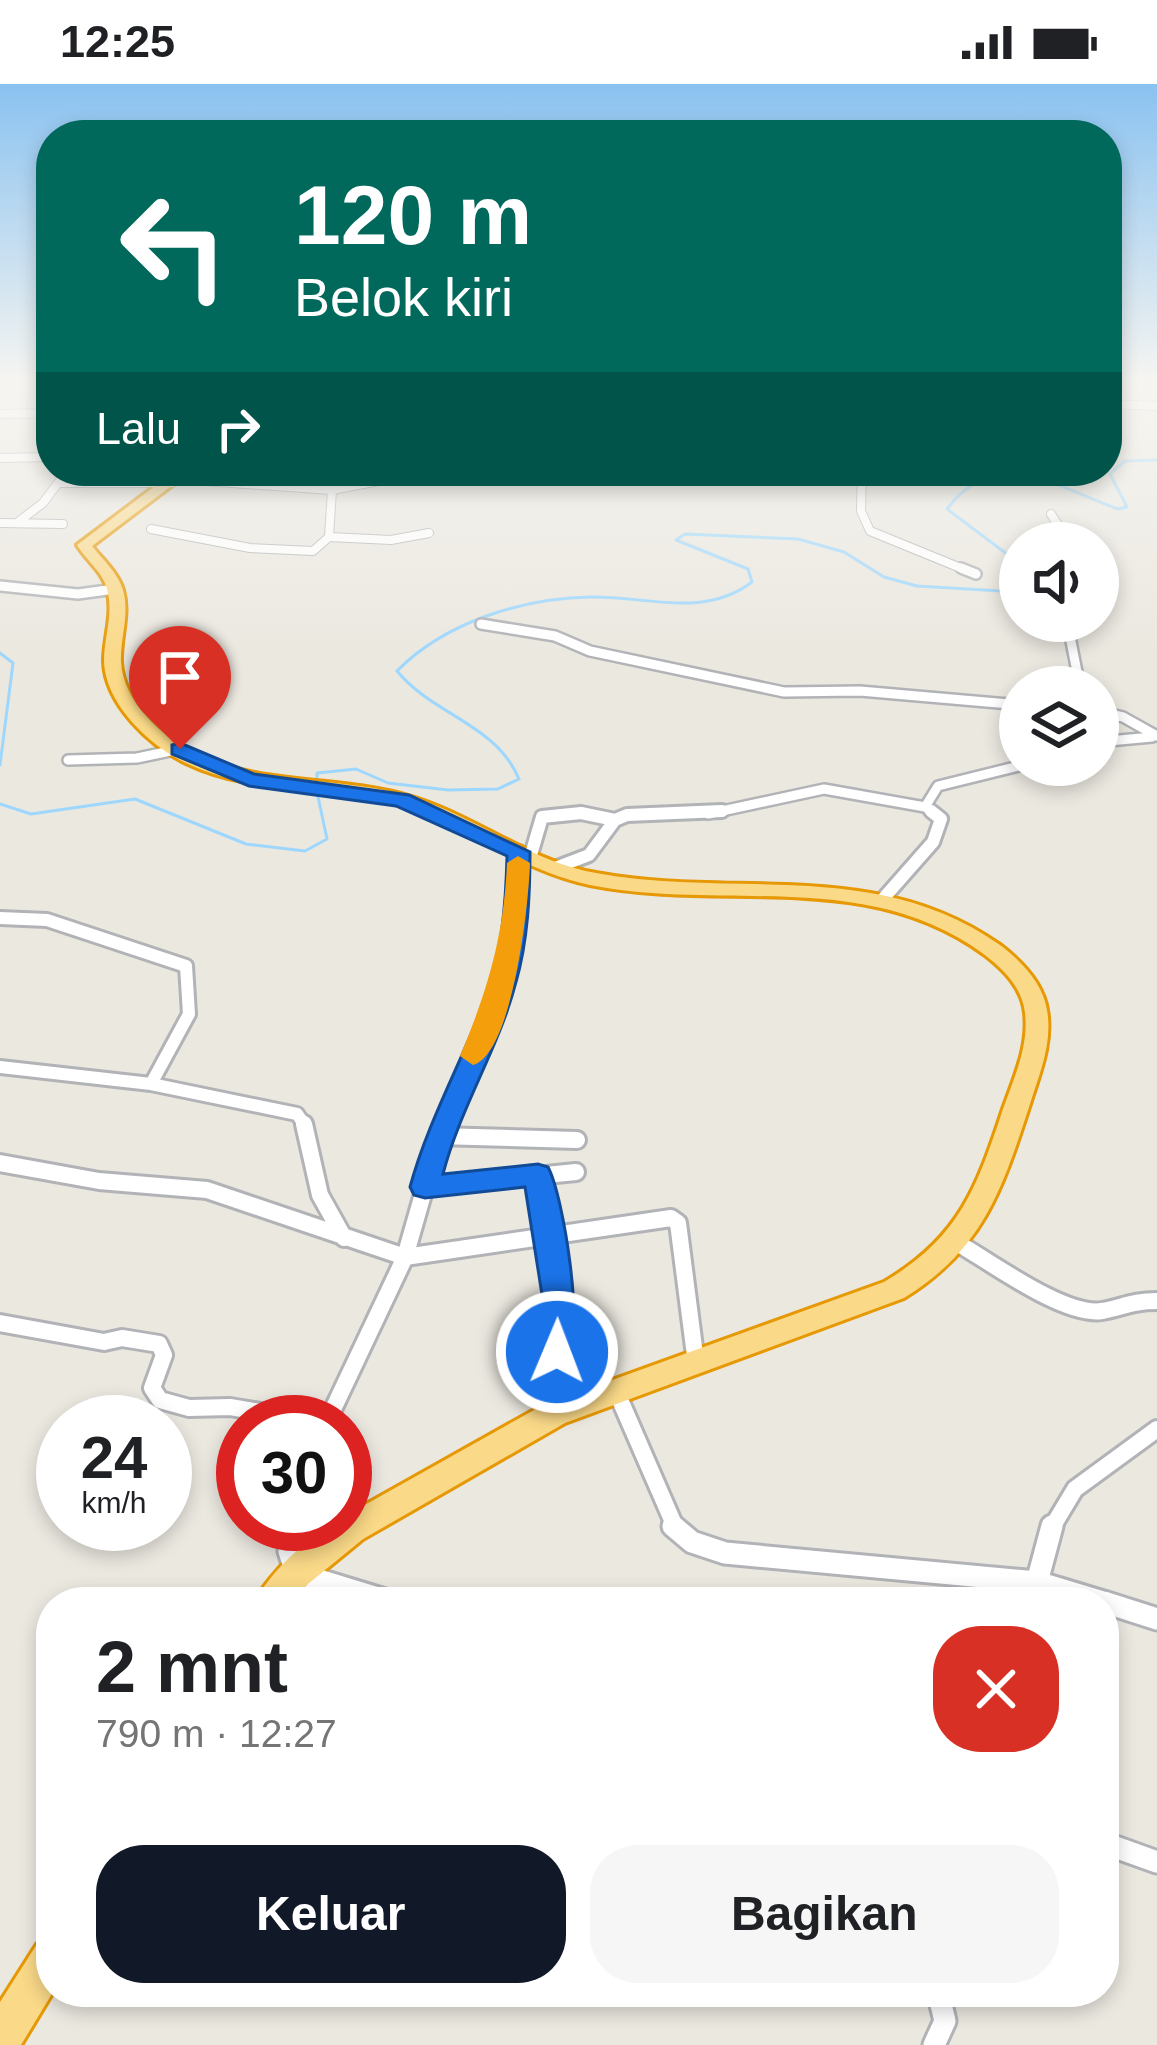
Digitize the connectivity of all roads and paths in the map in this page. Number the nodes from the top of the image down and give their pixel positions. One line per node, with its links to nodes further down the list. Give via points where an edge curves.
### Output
1 (58, 486): 8 (street)
2 (166, 486): 17 (highway, via 85,542)
3 (280, 486): 6 (street)
4 (353, 486): 6 (street)
5 (862, 486): 15 (street, via 870,531)
6 (332, 490): 14 (street)
7 (1051, 514): 9 (street)
8 (19, 522): 10 (street); 11 (street)
9 (1056, 522)
10 (0, 523)
11 (63, 524)
12 (151, 529): 14 (street, via 250,551 313,551)
13 (429, 533): 14 (street)
14 (328, 537)
15 (976, 574)
16 (0, 586): 17 (street)
17 (115, 589): 23 (highway, via 110,668 117,686 150,729)
18 (481, 625): 19 (street, via 784,692)
19 (999, 703)
20 (1119, 716): 21 (street)
21 (1157, 736): 22 (street)
22 (1119, 740)
23 (180, 749): 24 (street); 28 (highway, via 249,780 419,806)
24 (68, 760)
25 (999, 771): 26 (street, via 938,786)
26 (925, 807): 27 (street, via 824,789 705,814); 30 (street, via 940,819 938,836)
27 (615, 820): 28 (street, via 542,817); 29 (street, via 589,855)
28 (524, 855): 29 (highway); 34 (street, via 503,984)
29 (555, 868): 30 (highway, via 619,883)
30 (882, 900): 42 (highway, via 933,914 981,940 1025,982 1035,1005 1030,1070)
31 (0, 918): 33 (street, via 38,916 185,966 189,1020)
32 (0, 1067): 33 (street)
33 (151, 1084): 40 (street, via 304,1118 320,1195)
34 (438, 1136): 35 (street); 39 (street)
35 (577, 1140)
36 (0, 1163): 40 (street, via 207,1190)
37 (576, 1172): 38 (street)
38 (538, 1175): 39 (street); 41 (street)
39 (425, 1187): 43 (street)
40 (344, 1238): 43 (street)
41 (551, 1238): 43 (street); 46 (street, via 676,1220); 50 (street, via 560,1324)
42 (959, 1244): 44 (street, via 1072,1308); 46 (highway, via 894,1291)
43 (405, 1257): 48 (street)
44 (1157, 1300)
45 (0, 1323): 49 (street, via 159,1344 164,1355 152,1388 160,1400)
46 (696, 1363): 47 (highway)
47 (617, 1393): 50 (highway); 54 (street, via 663,1512 692,1542 725,1552)
48 (337, 1395)
49 (216, 1407)
50 (554, 1414): 53 (highway, via 352,1528)
51 (1157, 1430): 54 (street, via 1068,1495 1048,1530)
52 (291, 1551): 53 (street)
53 (296, 1573): 55 (highway); 56 (street)
54 (1037, 1582): 57 (street)
55 (284, 1587)
56 (342, 1587)
57 (1054, 1587)
58 (1119, 1607): 59 (street)
59 (1157, 1619)
60 (1119, 1848): 61 (street)
61 (1157, 1862)
62 (36, 1982): 64 (highway)
63 (942, 2007): 65 (street, via 945,2021)
64 (0, 2040)
65 (934, 2045)

